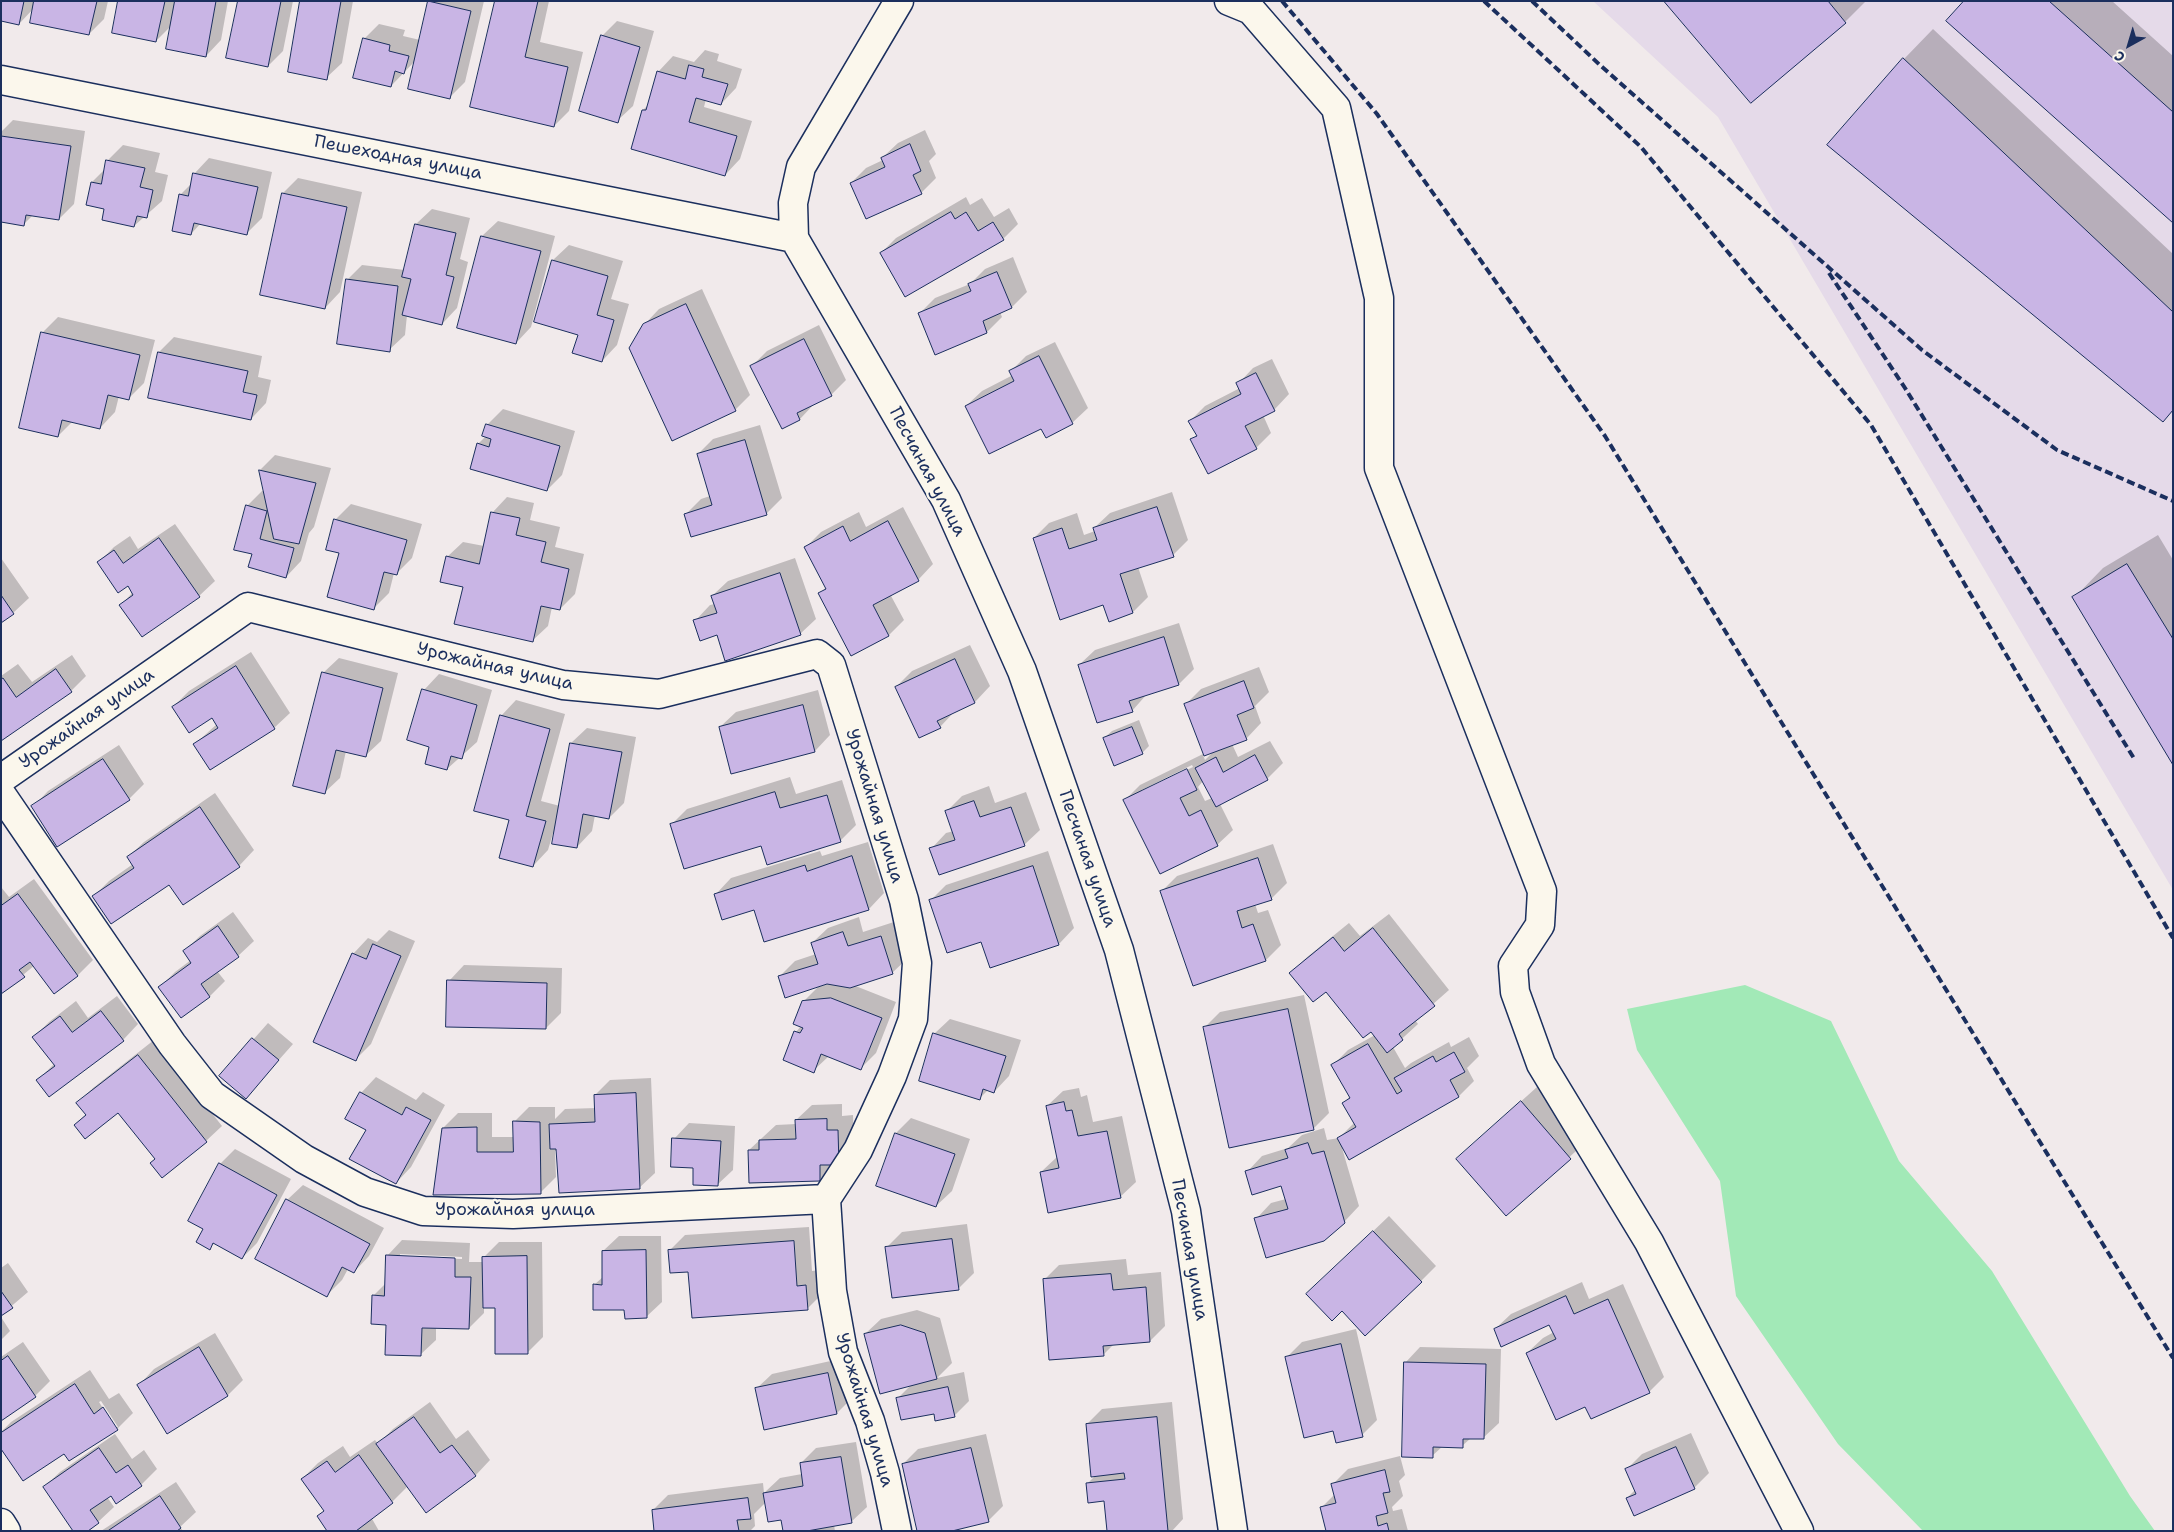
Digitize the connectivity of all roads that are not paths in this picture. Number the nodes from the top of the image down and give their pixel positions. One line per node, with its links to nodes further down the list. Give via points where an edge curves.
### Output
1 (899, 1): 4 (street, via 801,168 793,203)
2 (1229, 1): 12 (street, via 1251,10 1336,108 1379,298 1379,468 1542,892 1540,925 1513,966 1515,992 1541,1064 1649,1242)
3 (1, 80): 4 (street, Пешеходная улица)
4 (794, 238): 11 (street, Песчаная улица, via 946,500 1022,671 1119,950 1186,1211)
5 (1, 779): 7 (street, Урожайная улица, via 248,607 563,685 659,694 817,654 831,665 904,900 918,963 914,1019 892,1076 858,1150)
6 (1, 794): 7 (street, Урожайная улица, via 167,1036 212,1095 304,1158 365,1192 423,1211 513,1214)
7 (826, 1199): 10 (street, Урожайная улица, via 832,1291 843,1352 870,1421)
8 (1, 1523): 9 (street)
9 (6, 1531)
10 (897, 1531)
11 (1233, 1531)
12 (1799, 1531)

